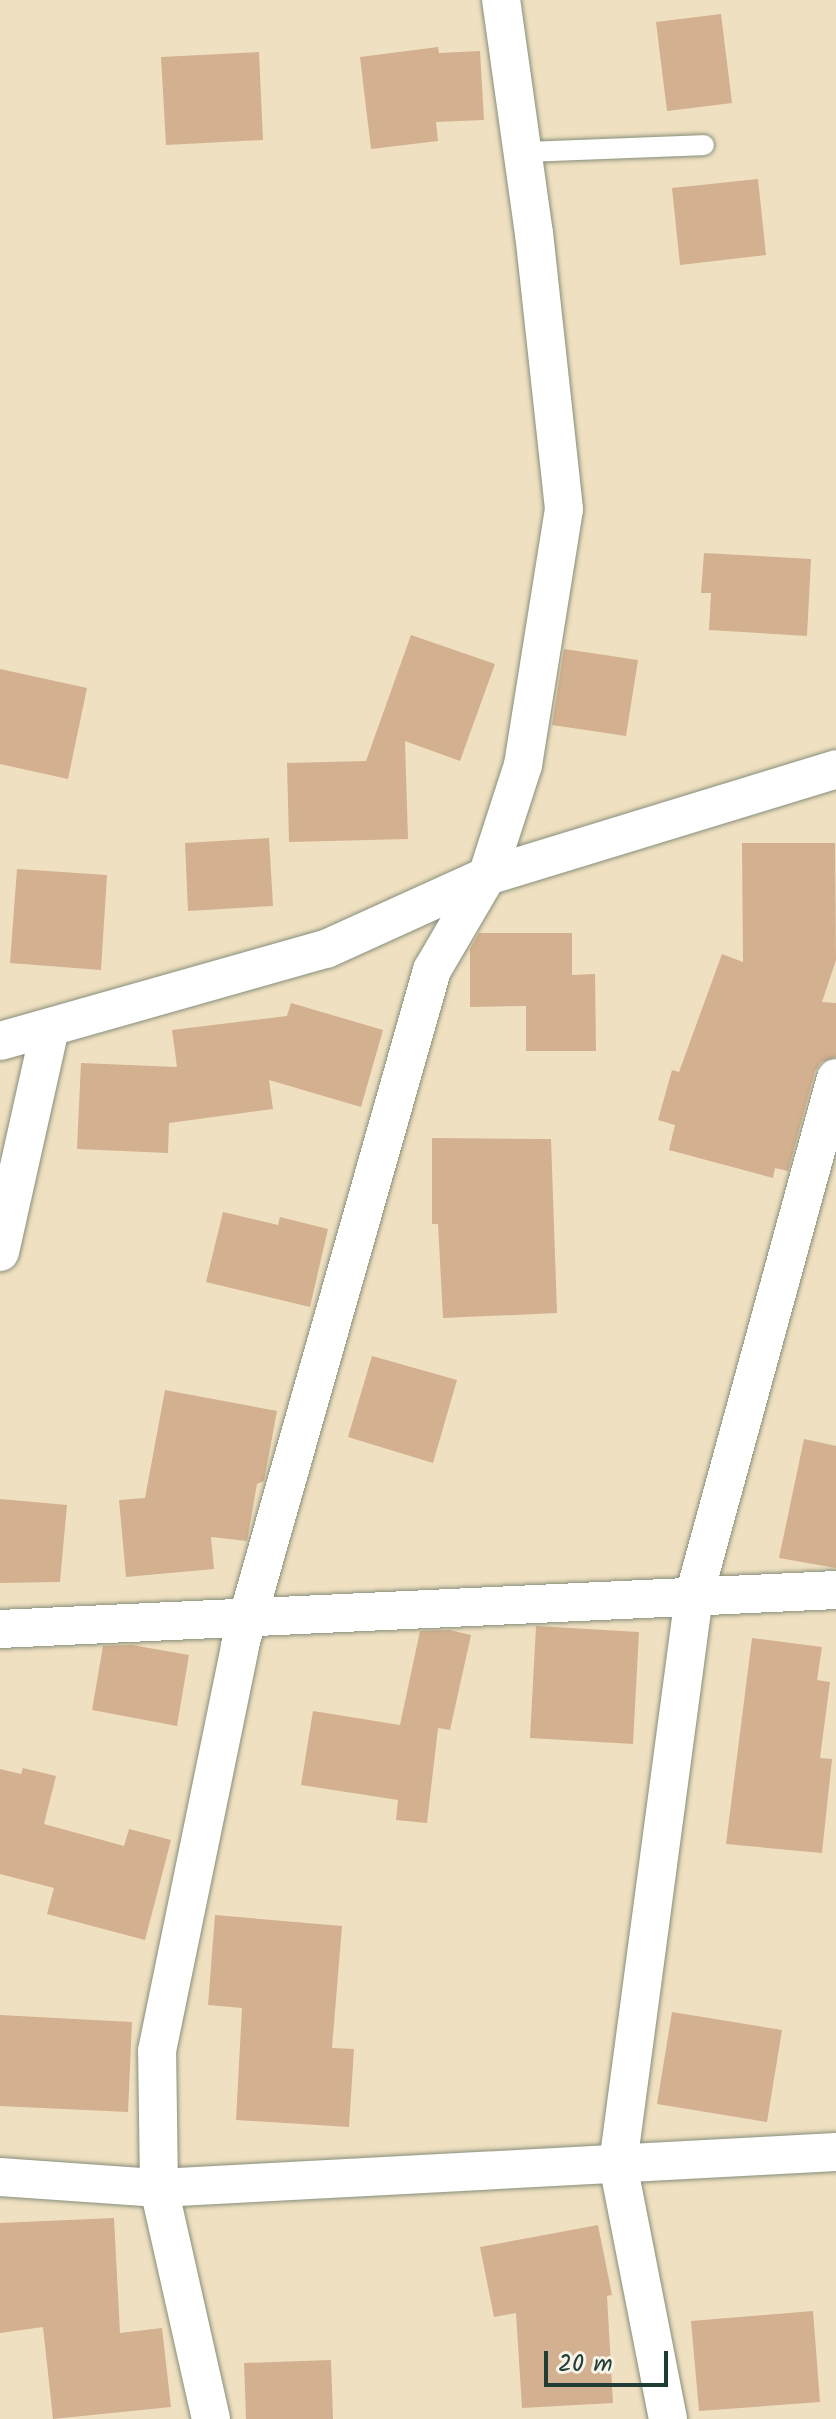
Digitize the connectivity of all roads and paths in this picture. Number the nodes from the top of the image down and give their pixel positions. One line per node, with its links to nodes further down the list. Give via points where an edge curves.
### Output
1 (501, 0): 3 (street)
2 (704, 145): 3 (lane)
3 (523, 152): 5 (street, via 564,509 523,765)
4 (836, 769): 5 (street)
5 (487, 876): 6 (street, via 326,949); 12 (street, via 432,970)
6 (50, 1029): 7 (street); 9 (street)
7 (0, 1041)
8 (836, 1078): 11 (street)
9 (0, 1252)
10 (836, 1590): 11 (street)
11 (694, 1596): 12 (street); 15 (street)
12 (249, 1614): 13 (street); 17 (street, via 157,2051)
13 (0, 1629)
14 (836, 2152): 15 (street)
15 (618, 2164): 17 (street); 19 (street)
16 (0, 2177): 17 (street)
17 (159, 2188): 18 (street)
18 (211, 2419)
19 (668, 2419)

